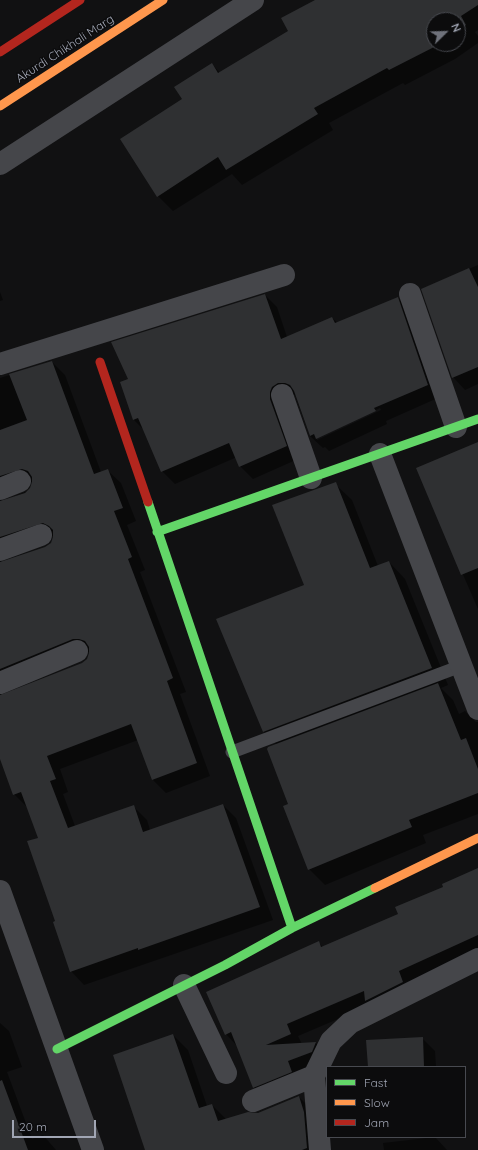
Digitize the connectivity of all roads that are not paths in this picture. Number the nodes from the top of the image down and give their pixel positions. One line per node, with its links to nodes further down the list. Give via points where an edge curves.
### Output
1 (80, 0): 4 (street)
2 (163, 0): 5 (street, Akurdi Chikhali Marg)
3 (253, 0): 6 (street)
4 (0, 52)
5 (0, 106)
6 (0, 164)
7 (284, 275): 10 (street)
8 (410, 294): 13 (street)
9 (100, 362): 18 (street)
10 (0, 364)
11 (282, 395): 15 (street)
12 (478, 419): 13 (street)
13 (456, 427): 14 (street)
14 (380, 454): 15 (street); 22 (street)
15 (311, 478): 18 (street)
16 (20, 481): 17 (street)
17 (0, 489)
18 (157, 532): 25 (street)
19 (41, 535): 20 (street)
20 (0, 550)
21 (77, 651): 23 (street)
22 (461, 666): 24 (street); 25 (lane)
23 (0, 683)
24 (478, 709)
25 (232, 752): 28 (street)
26 (478, 838): 28 (street)
27 (0, 891): 31 (street)
28 (292, 928): 30 (street)
29 (478, 959): 33 (street, via 350,1023 331,1041)
30 (184, 986): 31 (street); 32 (street)
31 (56, 1049): 35 (street)
32 (226, 1073)
33 (314, 1076): 34 (street); 36 (street)
34 (253, 1100)
35 (93, 1150)
36 (320, 1150)

